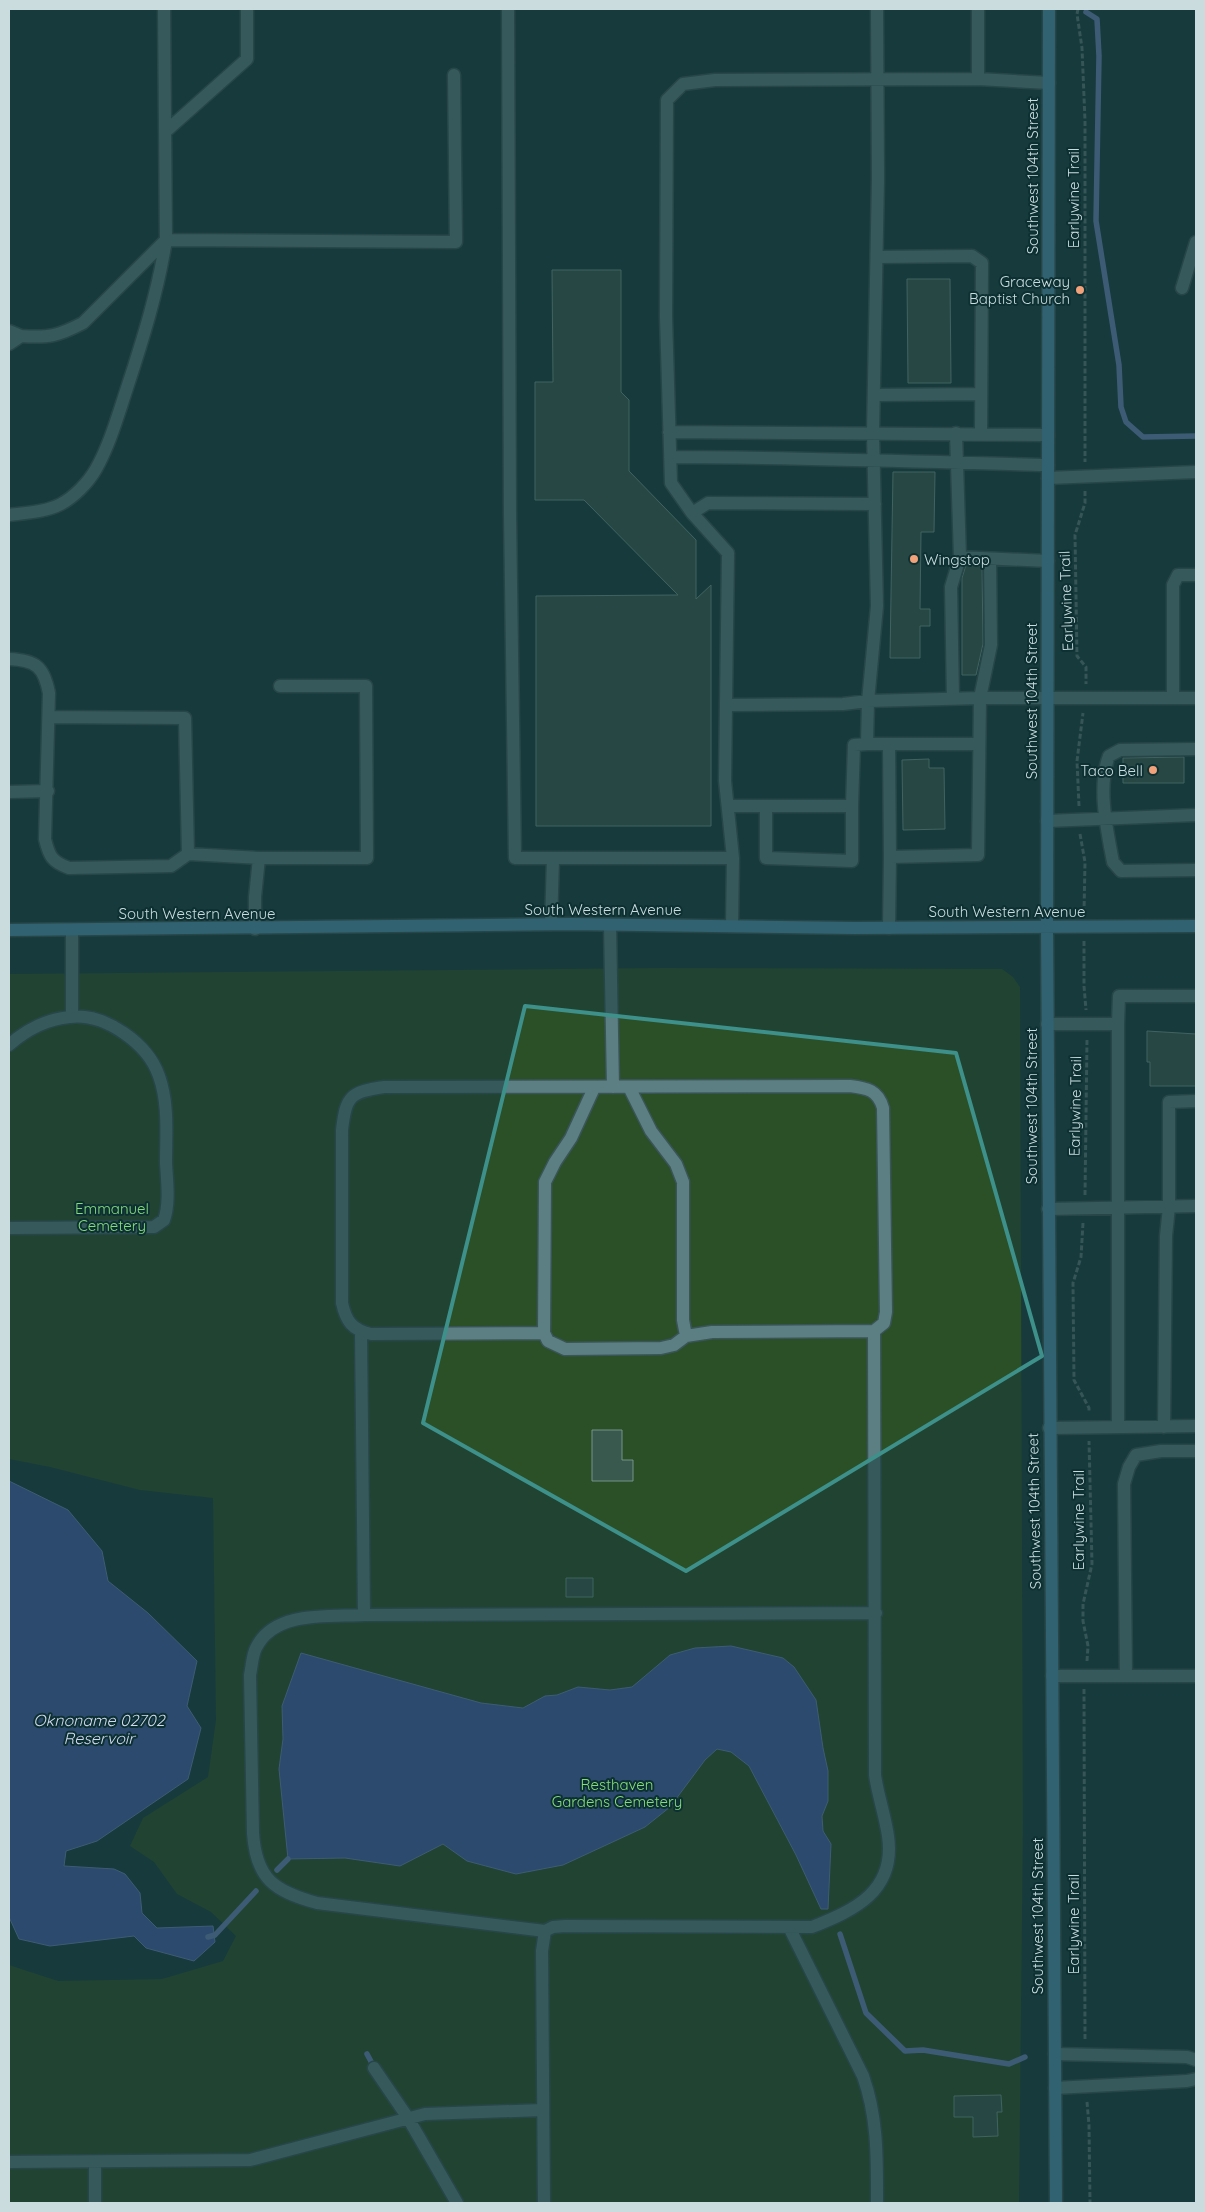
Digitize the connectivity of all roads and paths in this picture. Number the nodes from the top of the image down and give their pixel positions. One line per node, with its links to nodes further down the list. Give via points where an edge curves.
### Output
1 (164, 9): 12 (street)
2 (247, 9): 12 (street, via 247,59)
3 (508, 9): 68 (street, via 515,858)
4 (877, 9): 9 (street)
5 (978, 9): 10 (street)
6 (1049, 9): 11 (main road, Southwest 104th Street)
7 (1078, 9): 32 (path, Earlywine Trail, via 1084,121)
8 (454, 75): 13 (street, via 456,242)
9 (877, 79): 10 (street); 15 (street); 22 (street, via 715,80 683,84 667,100 665,227)
10 (978, 79): 11 (street)
11 (1049, 83): 26 (main road, Southwest 104th Street)
12 (165, 132): 13 (street)
13 (166, 240): 18 (street, via 83,323 48,338); 35 (street, via 146,329 111,437 95,470 81,488 60,505)
14 (1196, 242): 16 (street)
15 (877, 257): 20 (street, via 972,256 982,263); 21 (street)
16 (1182, 288)
17 (9, 331): 18 (street)
18 (21, 336): 19 (street)
19 (9, 344)
20 (981, 394): 21 (street); 25 (street)
21 (874, 395): 23 (street)
22 (669, 432): 23 (street); 27 (street)
23 (873, 433): 24 (street); 28 (street)
24 (956, 433): 25 (street); 29 (street)
25 (981, 434): 26 (street)
26 (1048, 435): 30 (main road, Southwest 104th Street)
27 (670, 457): 28 (street, via 808,457); 34 (street, via 671,483)
28 (874, 461): 29 (street); 33 (street)
29 (958, 463): 30 (street); 36 (street)
30 (1048, 471): 32 (street); 38 (main road, Southwest 104th Street)
31 (1196, 472): 32 (street)
32 (1085, 477): 44 (path, Earlywine Trail, via 1084,503 1075,535 1076,656 1086,667)
33 (875, 504): 34 (street, via 708,503); 48 (street, via 877,606)
34 (692, 513): 49 (street, via 728,553)
35 (9, 515)
36 (960, 557): 37 (street); 42 (street, via 951,587)
37 (990, 558): 38 (street); 43 (street, via 991,645)
38 (1048, 561): 47 (main road, Southwest 104th Street)
39 (1196, 575): 45 (street, via 1178,575 1173,585)
40 (9, 659): 50 (street, via 22,659 41,669 49,693)
41 (280, 686): 66 (street, via 366,686 367,858)
42 (952, 698): 43 (street); 48 (street)
43 (980, 698): 47 (street); 53 (street)
44 (1084, 698): 45 (street); 47 (street); 62 (path, Earlywine Trail, via 1076,761)
45 (1173, 698): 46 (street)
46 (1196, 698)
47 (1047, 699): 63 (main road, Southwest 104th Street)
48 (868, 701): 49 (street); 51 (street)
49 (727, 705): 57 (street, via 725,781)
50 (48, 717): 55 (street); 64 (street, via 186,718)
51 (867, 744): 52 (street); 59 (street, via 854,745)
52 (889, 744): 53 (street); 65 (street)
53 (979, 744): 65 (street, via 978,855)
54 (1196, 749): 61 (street, via 1113,752 1104,770)
55 (48, 791): 56 (street); 64 (street, via 45,839 49,855 61,865 69,868 171,866)
56 (9, 792)
57 (728, 806): 58 (street); 67 (street)
58 (766, 806): 59 (street); 59 (street, via 766,858 852,861)
59 (852, 806)
60 (1196, 815): 61 (street)
61 (1104, 818): 62 (street); 69 (street, via 1113,862 1121,871)
62 (1079, 819): 63 (street); 75 (path, Earlywine Trail, via 1086,862)
63 (1047, 821): 74 (main road, Southwest 104th Street)
64 (188, 854): 66 (street)
65 (890, 857): 77 (street)
66 (259, 858): 76 (street)
67 (733, 858): 68 (street); 72 (street)
68 (553, 859): 70 (street)
69 (1196, 870)
70 (551, 924): 71 (main road, South Western Avenue); 76 (main road, South Western Avenue)
71 (610, 924): 72 (main road, South Western Avenue); 86 (street)
72 (732, 926): 77 (main road, South Western Avenue)
73 (1196, 926): 75 (main road, South Western Avenue)
74 (1047, 927): 75 (main road, South Western Avenue); 77 (main road, South Western Avenue); 82 (main road, Southwest 104th Street)
75 (1083, 927): 83 (path, Earlywine Trail)
76 (256, 928): 79 (main road, South Western Avenue)
77 (889, 928)
78 (9, 930): 79 (main road, South Western Avenue)
79 (72, 930): 81 (street)
80 (1196, 996): 84 (street, via 1119,996)
81 (72, 1016): 85 (street, via 48,1021); 95 (street, via 120,1031 143,1048 160,1077 166,1106 166,1214 164,1220 154,1227)
82 (1047, 1024): 83 (street); 93 (main road, Southwest 104th Street)
83 (1087, 1024): 84 (street); 94 (path, Earlywine Trail)
84 (1118, 1024): 92 (street)
85 (9, 1045)
86 (613, 1087): 87 (street); 88 (street)
87 (630, 1087): 96 (street, via 850,1086 875,1092 881,1099 884,1118 886,1312 884,1323); 99 (street, via 651,1131 676,1164 683,1182 683,1320)
88 (594, 1088): 97 (street, via 384,1087 358,1091 350,1097 342,1130 342,1303 348,1321); 98 (street, via 571,1138 545,1182)
89 (1196, 1101): 91 (street, via 1169,1102)
90 (1196, 1206): 91 (street)
91 (1169, 1207): 92 (street); 102 (street)
92 (1117, 1208): 94 (street); 101 (street)
93 (1048, 1209): 94 (street); 103 (main road, Southwest 104th Street)
94 (1083, 1209): 104 (path, Earlywine Trail, via 1082,1256 1073,1283 1074,1380 1090,1408)
95 (9, 1228)
96 (874, 1331): 99 (street, via 712,1332); 106 (street)
97 (361, 1332): 98 (street); 107 (street)
98 (544, 1332): 99 (street, via 548,1340 565,1349 661,1348 674,1345)
99 (686, 1336)
100 (1196, 1426): 102 (street)
101 (1118, 1427): 102 (street); 104 (street)
102 (1164, 1427)
103 (1049, 1428): 104 (street); 108 (main road, Southwest 104th Street)
104 (1089, 1428): 109 (path, Earlywine Trail, via 1092,1564 1083,1604 1088,1646)
105 (1196, 1451): 110 (street, via 1136,1455 1129,1467 1124,1484)
106 (876, 1613): 107 (street); 112 (street, via 875,1776 888,1836 887,1867 881,1881 863,1902 812,1927)
107 (364, 1615): 113 (street, via 294,1620 274,1628 257,1647 250,1675 253,1832 254,1849 262,1872 298,1898 317,1903)
108 (1052, 1676): 109 (street); 114 (main road, Southwest 104th Street)
109 (1086, 1676): 110 (street); 115 (path, Earlywine Trail, via 1083,1696)
110 (1126, 1676): 111 (street)
111 (1196, 1676)
112 (789, 1927): 113 (street, via 565,1926); 128 (street, via 864,2076 872,2099 877,2150)
113 (545, 1931): 121 (street, via 542,1951)
114 (1055, 2054): 115 (street); 120 (main road, Southwest 104th Street)
115 (1085, 2055): 116 (street, via 1187,2057)
116 (1196, 2060)
117 (374, 2068): 122 (street)
118 (1196, 2079): 119 (street)
119 (1085, 2087): 120 (street); 130 (path, via 1090,2125)
120 (1055, 2088): 129 (main road, Southwest 104th Street)
121 (543, 2110): 122 (street, via 425,2114); 127 (street)
122 (408, 2118): 124 (street, via 250,2160); 126 (street)
123 (9, 2162): 124 (street)
124 (95, 2162): 125 (street)
125 (95, 2203)
126 (458, 2203)
127 (544, 2203)
128 (877, 2203)
129 (1056, 2203)
130 (1090, 2203)

